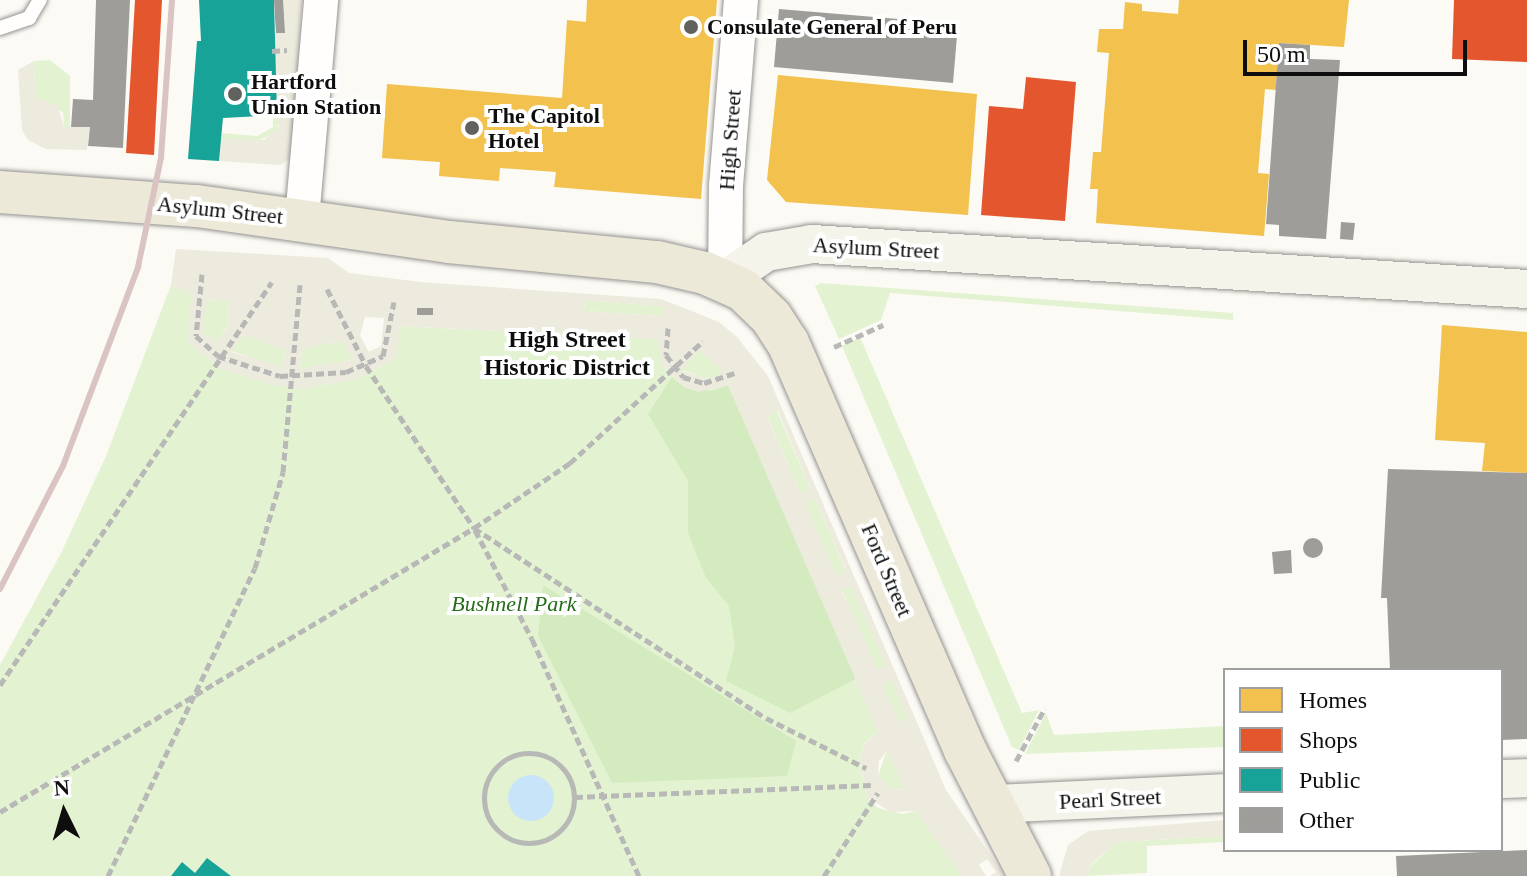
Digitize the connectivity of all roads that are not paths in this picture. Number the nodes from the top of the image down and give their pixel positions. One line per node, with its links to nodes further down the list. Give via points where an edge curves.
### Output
1 (40, 0): 4 (lane, via 29,18)
2 (321, 0): 6 (street)
3 (741, 0): 7 (street, High Street, via 726,186)
4 (0, 28)
5 (0, 192): 6 (main road, Asylum Street)
6 (302, 219): 7 (main road, Asylum Street, via 449,242 657,262)
7 (725, 280): 8 (main road, Asylum Street, via 766,252 812,244); 12 (main road, Ford Street, via 758,302 788,343 965,750)
8 (1527, 289)
9 (1527, 778): 10 (main road)
10 (1503, 779)
11 (1223, 793): 12 (main road, Pearl Street)
12 (994, 804): 13 (main road, Ford Street)
13 (1030, 876)

